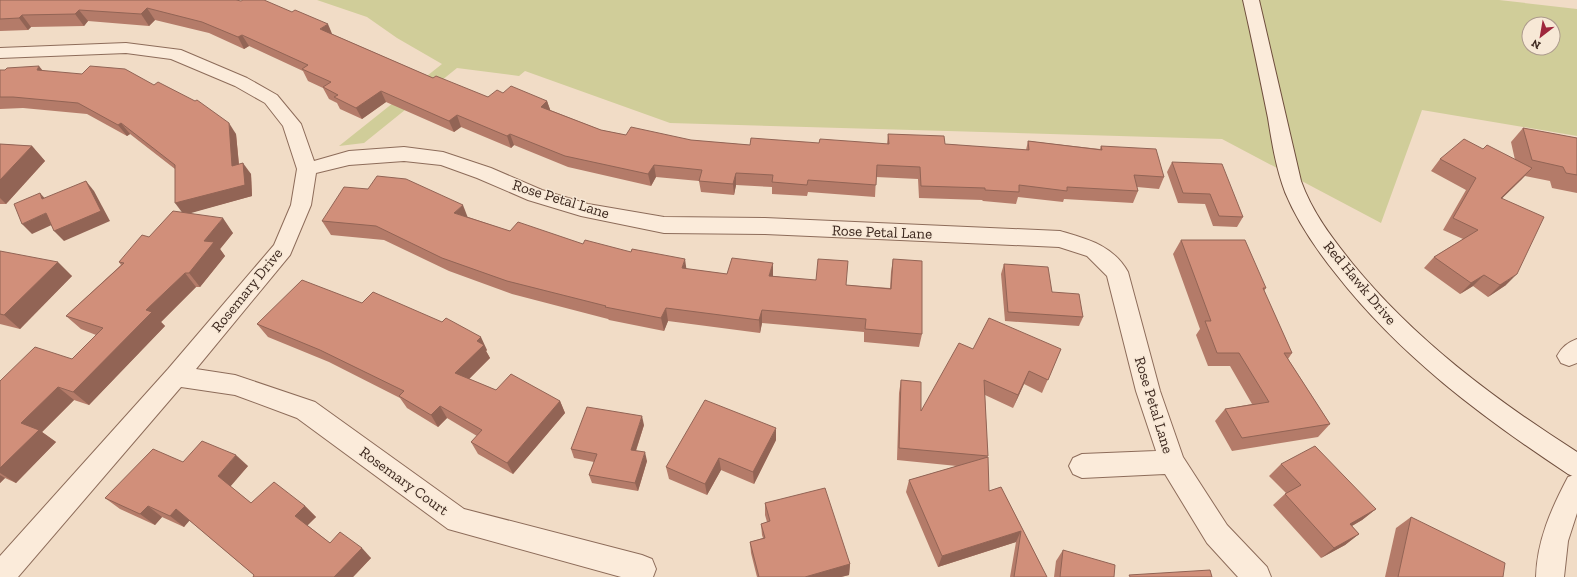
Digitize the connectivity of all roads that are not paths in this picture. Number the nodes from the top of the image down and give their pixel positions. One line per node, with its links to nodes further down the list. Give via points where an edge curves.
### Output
1 (1251, 0): 7 (street, Red Hawk Drive, via 1286,165 1296,192 1320,235 1346,272 1397,328 1458,383 1515,426)
2 (0, 53): 3 (street, Rosemary Drive, via 126,48 175,54 241,82 271,99 292,124)
3 (307, 169): 4 (street, Rosemary Drive, via 301,205 283,249); 5 (street, Rose Petal Lane, via 349,158 404,154 443,159 535,195 588,211 664,225 765,226 1060,239 1094,250 1117,272 1148,391)
4 (176, 376): 9 (street, Rosemary Court, via 235,385 306,410 457,520); 10 (street, Rosemary Drive)
5 (1172, 462): 6 (street); 11 (street, Rose Petal Lane, via 1217,534)
6 (1082, 466)
7 (1577, 466)
8 (1577, 486): 12 (street, via 1557,529 1549,568)
9 (642, 569)
10 (0, 577)
11 (1257, 577)
12 (1550, 577)

